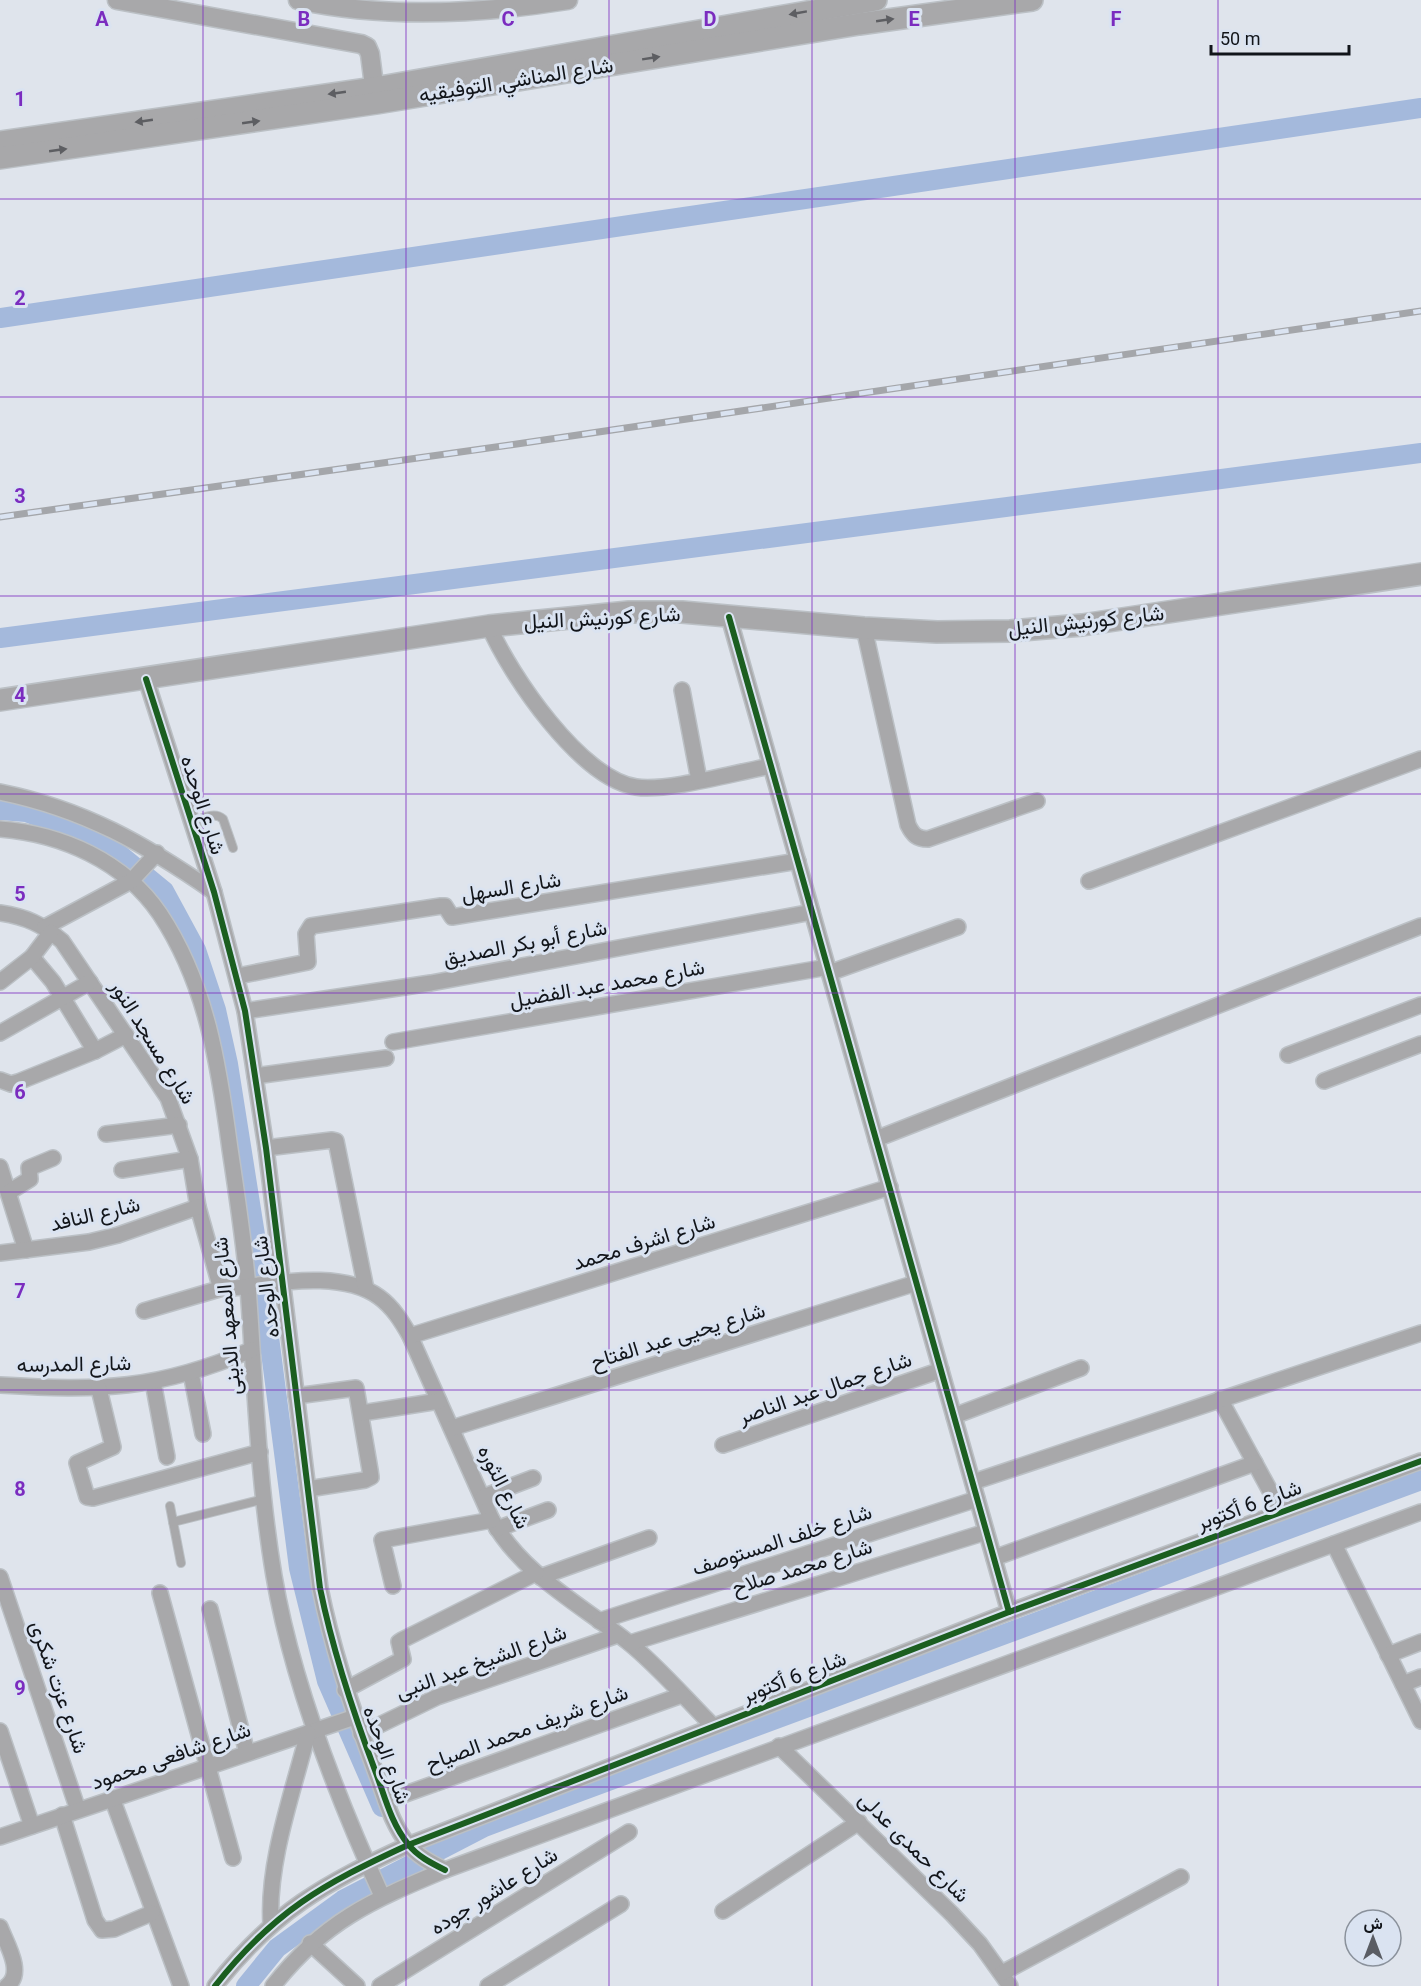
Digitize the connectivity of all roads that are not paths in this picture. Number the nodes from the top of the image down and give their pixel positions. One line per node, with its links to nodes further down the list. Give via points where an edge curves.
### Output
1 (117, 0): 8 (street, via 361,44 368,47)
2 (298, 0): 6 (street)
3 (565, 0): 6 (street, via 438,12)
4 (876, 0): 7 (main road, شارع المناشي, التوفيقيه)
5 (1032, 0): 7 (main road, شارع المناشي, التوفيقيه, one-way to 5)
6 (348, 4)
7 (856, 9): 8 (main road, شارع المناشي, التوفيقيه)
8 (376, 95): 9 (main road, شارع المناشي, التوفيقيه, one-way to 9); 10 (main road, شارع المناشي, التوفيقيه, one-way to 8)
9 (0, 142)
10 (0, 158)
11 (1421, 574): 14 (main road, شارع كورنيش النيل, via 1082,625 1010,631)
12 (729, 617): 13 (main road, شارع كورنيش النيل, via 629,612); 14 (main road, شارع كورنيش النيل); 19 (street)
13 (489, 626): 15 (main road, شارع كورنيش النيل); 20 (street, via 529,697 604,776 637,788)
14 (864, 628): 22 (street, via 912,834 928,839)
15 (146, 679): 17 (main road, شارع كورنيش النيل); 23 (street, شارع الوحده)
16 (682, 690): 20 (street)
17 (0, 700)
18 (1421, 759): 28 (street)
19 (771, 766): 20 (street); 27 (street)
20 (699, 780)
21 (0, 792): 26 (street, via 80,814)
22 (1037, 801)
23 (191, 822): 25 (lane, via 219,816); 30 (street, شارع الوحده)
24 (0, 829): 29 (street, شارع المعهد الدينى, via 60,840 98,857)
25 (232, 848)
26 (157, 853): 29 (street); 30 (street)
27 (798, 861): 31 (street); 38 (street, شارع السهل, via 452,917 441,906 311,926 306,934 308,962)
28 (1089, 880)
29 (131, 881): 35 (street); 69 (street, شارع المعهد الدينى, via 158,911 179,946 209,1023 229,1137)
30 (214, 892): 38 (street, شارع الوحده)
31 (813, 912): 37 (street); 43 (street, شارع أبو بكر الصديق, via 431,983)
32 (0, 913): 35 (street, شارع مسجد النور, via 25,917)
33 (1421, 926): 56 (street)
34 (958, 927): 37 (street, شارع محمد عبد الفضيل)
35 (48, 929): 36 (street); 40 (street, شارع مسجد النور, via 62,941)
36 (32, 957): 39 (street); 41 (street)
37 (829, 970): 46 (street, شارع محمد عبد الفضيل); 56 (street)
38 (238, 976): 43 (street, شارع الوحده)
39 (0, 982)
40 (90, 982): 41 (street); 45 (street, شارع مسجد النور)
41 (62, 997): 44 (street); 48 (street)
42 (1421, 1005): 49 (street)
43 (245, 1011): 51 (street, شارع الوحده)
44 (0, 1033)
45 (126, 1035): 48 (street); 54 (street, شارع مسجد النور, via 168,1098)
46 (393, 1042)
47 (1421, 1044): 53 (street)
48 (95, 1052): 52 (street, via 18,1082)
49 (1288, 1055)
50 (386, 1058): 51 (street)
51 (255, 1076): 57 (street, شارع الوحده)
52 (0, 1080)
53 (1324, 1081)
54 (179, 1125): 55 (street); 59 (street, شارع مسجد النور)
55 (106, 1134)
56 (876, 1139): 62 (street)
57 (266, 1148): 67 (street, شارع الوحده); 71 (street, via 336,1142)
58 (53, 1158): 63 (street, via 29,1168 30,1179)
59 (190, 1160): 61 (street); 64 (street, شارع مسجد النور)
60 (0, 1167): 63 (street)
61 (122, 1170)
62 (890, 1187): 68 (street); 74 (street, شارع اشرف محمد)
63 (9, 1192): 65 (street)
64 (198, 1207): 65 (street, شارع النافد, via 118,1235); 70 (street, شارع مسجد النور, via 215,1273)
65 (26, 1250): 66 (street, شارع النافد)
66 (0, 1253)
67 (282, 1282): 69 (street); 71 (street, شارع الثوره, via 327,1282); 82 (street, شارع الوحده)
68 (916, 1283): 77 (street); 87 (street, شارع يحيى عبد الفتاح)
69 (248, 1286): 70 (street); 75 (street, شارع المعهد الدينى)
70 (226, 1287): 72 (street)
71 (366, 1290): 74 (street, شارع الثوره, via 397,1314)
72 (144, 1311)
73 (1421, 1333): 83 (street)
74 (410, 1336): 84 (street, شارع الثوره)
75 (251, 1350): 78 (street, شارع المدرسه); 90 (street, شارع المعهد الدينى)
76 (1081, 1368): 86 (street)
77 (941, 1370): 86 (street); 89 (street, شارع جمال عبد الناصر)
78 (191, 1373): 79 (street, شارع المدرسه); 88 (street)
79 (153, 1382): 81 (street, شارع المدرسه); 91 (street)
80 (0, 1385): 81 (street, شارع المدرسه)
81 (99, 1389): 90 (street, via 113,1447 77,1462 87,1497)
82 (296, 1396): 85 (street, via 353,1387); 96 (street, شارع الوحده)
83 (1220, 1399): 93 (street); 95 (street)
84 (439, 1401): 85 (street); 87 (street, شارع الثوره)
85 (362, 1413): 96 (street, via 371,1477)
86 (954, 1416): 95 (street)
87 (452, 1428): 97 (street, شارع الثوره)
88 (203, 1434)
89 (723, 1445)
90 (260, 1452): 98 (street, شارع المعهد الدينى)
91 (167, 1457)
92 (1421, 1461): 102 (street, شارع 6 أكتوبر)
93 (1255, 1463): 102 (street); 109 (street)
94 (534, 1478): 97 (street)
95 (973, 1482): 99 (street)
96 (308, 1489): 123 (street, شارع الوحده, via 328,1632)
97 (483, 1497): 105 (street, شارع الثوره)
98 (264, 1499): 104 (lane); 129 (street, شارع المعهد الدينى, via 282,1617)
99 (977, 1499): 106 (street); 117 (street, شارع خلف المستوصف)
100 (170, 1506): 104 (lane)
101 (548, 1510): 105 (street)
102 (1281, 1511): 116 (street, شارع 6 أكتوبر)
103 (1421, 1512): 108 (street)
104 (173, 1522): 110 (lane)
105 (495, 1525): 111 (street, شارع الثوره); 113 (street, via 382,1540)
106 (986, 1532): 109 (street); 118 (street, شارع محمد صلاح)
107 (649, 1538): 111 (street)
108 (1334, 1544): 120 (street); 131 (street)
109 (994, 1558): 116 (street)
110 (181, 1563)
111 (538, 1575): 117 (street, شارع الثوره); 123 (street, via 402,1640 399,1642 403,1659)
112 (0, 1577): 136 (street, شارع عزت شكرى)
113 (393, 1586)
114 (160, 1593): 133 (street)
115 (210, 1609): 132 (street)
116 (1009, 1612): 127 (street, شارع 6 أكتوبر)
117 (599, 1621): 118 (street, شارع الثوره)
118 (624, 1639): 124 (street, شارع الثوره); 130 (street, شارع الشيخ عبد النبى, via 437,1697)
119 (1421, 1642): 120 (street)
120 (1388, 1654): 122 (street)
121 (1421, 1677): 122 (street)
122 (1403, 1684): 126 (street)
123 (345, 1690): 125 (street, شارع الوحده)
124 (682, 1695): 127 (street, شارع الثوره); 135 (street, شارع شريف محمد الصياح)
125 (355, 1717): 129 (street, شارع شافعى محمود); 130 (street, شارع الوحده)
126 (1421, 1721)
127 (713, 1726): 142 (street, شارع 6 أكتوبر)
128 (0, 1731): 139 (street)
129 (312, 1731): 132 (street, شارع شافعى محمود); 144 (street, شارع المعهد الدينى); 151 (street, via 276,1862)
130 (361, 1734): 135 (street, شارع الوحده)
131 (779, 1746): 138 (street, شارع حمدى عدلى); 145 (street)
132 (247, 1753): 133 (street, شارع شافعى محمود)
133 (208, 1766): 134 (street, شارع شافعى محمود); 143 (street)
134 (112, 1798): 136 (street, شارع شافعى محمود); 150 (street)
135 (386, 1801): 142 (street, شارع الوحده)
136 (78, 1810): 137 (street, شارع شافعى محمود)
137 (62, 1815): 139 (street, شارع شافعى محمود); 150 (street, via 97,1924 108,1931)
138 (859, 1822): 149 (street); 154 (street, شارع حمدى عدلى, via 980,1944)
139 (32, 1826): 141 (street, شارع شافعى محمود)
140 (630, 1832): 160 (street, شارع عاشور جوده)
141 (0, 1837)
142 (408, 1845): 144 (street, شارع 6 أكتوبر); 145 (street, شارع الوحده)
143 (233, 1858)
144 (368, 1864): 147 (street, شارع المعهد الدينى); 151 (street, شارع 6 أكتوبر, via 329,1883)
145 (445, 1870): 147 (street)
146 (1181, 1877): 154 (street)
147 (382, 1896): 153 (street)
148 (621, 1904): 161 (street)
149 (723, 1911)
150 (152, 1913): 156 (street)
151 (271, 1924): 157 (street, شارع 6 أكتوبر)
152 (0, 1927): 155 (street, via 16,1970)
153 (310, 1943): 158 (street); 159 (street)
154 (1006, 1980)
155 (7, 1986)
156 (181, 1986)
157 (215, 1986)
158 (273, 1986)
159 (357, 1986)
160 (380, 1986)
161 (488, 1986)

